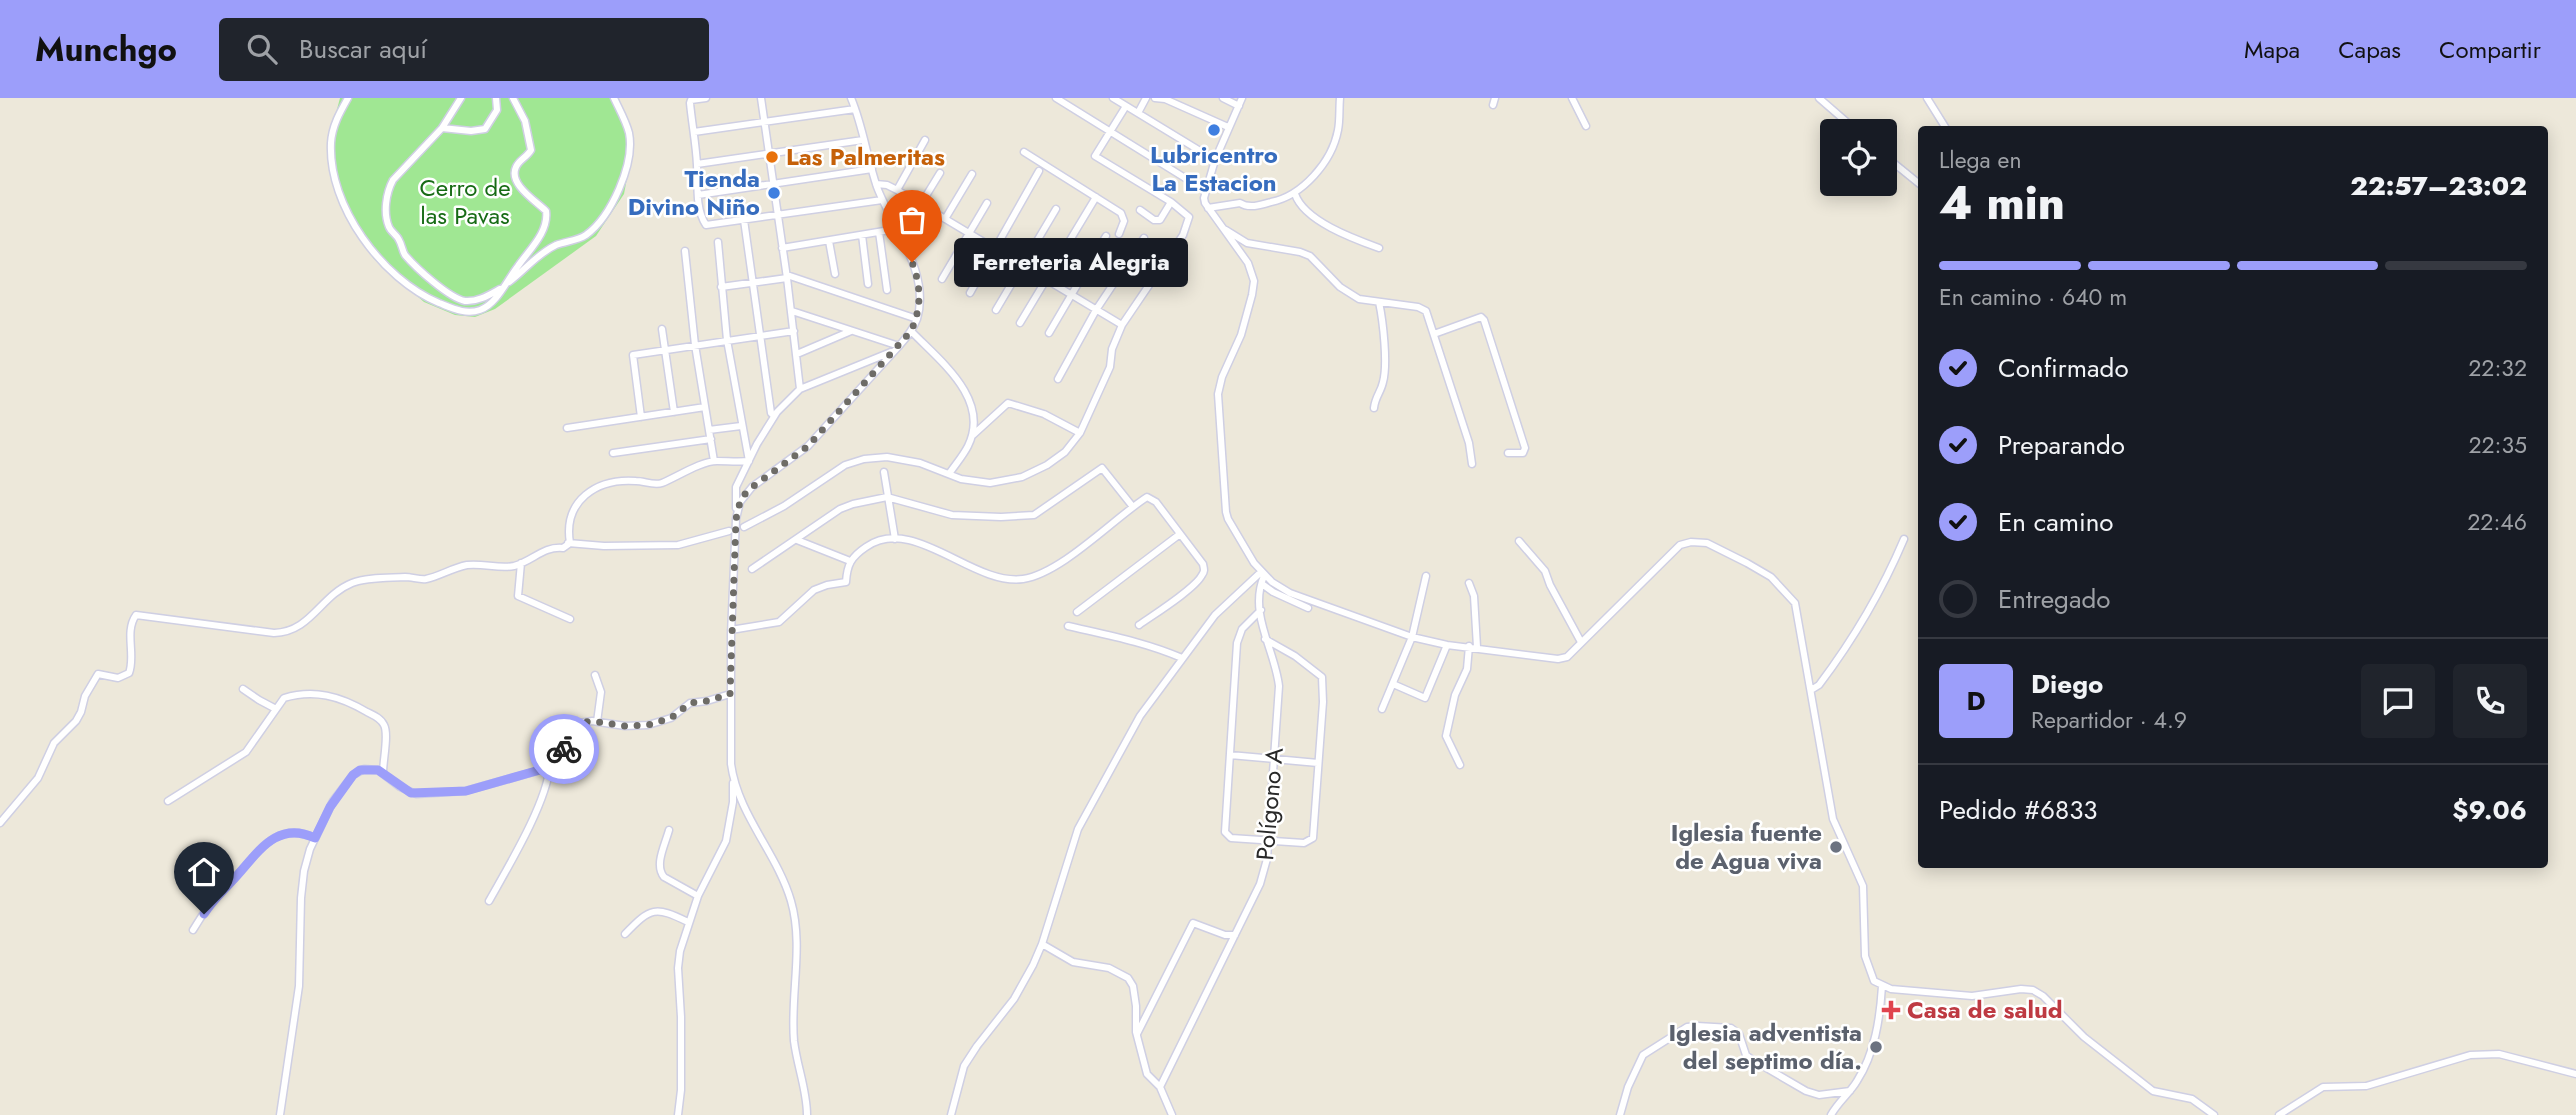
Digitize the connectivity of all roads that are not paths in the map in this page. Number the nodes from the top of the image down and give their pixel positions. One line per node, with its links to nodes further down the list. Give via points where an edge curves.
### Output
1 (348, 98): 81 (street, via 336,118 331,143 335,173 343,203 383,264 428,298 455,310 480,310)
2 (461, 98): 27 (street)
3 (496, 98): 27 (street, via 497,110 485,129)
4 (513, 98): 81 (street, via 525,121 531,149 517,164 515,176 547,218 546,227)
5 (614, 98): 81 (street, via 629,134 629,150 620,186 604,215 583,237 530,261)
6 (706, 98): 29 (street, via 691,100)
7 (761, 98): 23 (street)
8 (851, 98): 20 (street)
9 (1055, 98): 28 (street)
10 (1113, 98): 19 (street)
11 (1146, 98): 21 (street)
12 (1155, 98): 26 (street)
13 (1223, 98): 18 (street)
14 (1340, 98): 46 (street, via 1338,132 1331,149)
15 (1572, 98): 24 (street)
16 (1819, 98): 22 (street)
17 (1927, 98): 25 (street)
18 (1240, 102): 26 (street)
19 (1126, 106): 21 (street); 28 (street)
20 (855, 109): 23 (street); 30 (street)
21 (1138, 113): 34 (street)
22 (1843, 119)
23 (765, 122): 29 (street); 33 (street)
24 (1586, 126)
25 (1944, 126)
26 (1228, 127): 34 (street)
27 (442, 128): 81 (street, via 388,188 390,229 403,253 457,298 482,299)
28 (1109, 131): 45 (street); 50 (street, via 1095,153 1097,158)
29 (694, 132): 35 (street)
30 (863, 139): 33 (street); 37 (street)
31 (925, 140): 44 (street)
32 (1024, 152): 48 (street)
33 (769, 153): 35 (street); 41 (street)
34 (1215, 160): 45 (street)
35 (697, 163): 47 (street)
36 (1897, 166): 42 (street)
37 (872, 169): 41 (street); 43 (street)
38 (1039, 171): 71 (street)
39 (940, 173): 52 (street)
40 (972, 174): 57 (street)
41 (774, 183): 47 (street); 56 (street)
42 (1918, 183)
43 (876, 184): 44 (street); 49 (street)
44 (897, 190): 52 (street)
45 (1206, 191): 53 (street)
46 (1295, 194): 53 (street, via 1258,206 1240,203); 70 (street, via 1304,211)
47 (698, 195): 58 (street, via 706,225)
48 (1097, 197): 63 (street, via 1121,213 1124,221); 77 (street)
49 (882, 200): 56 (street); 59 (street)
50 (1171, 202): 55 (street, via 1160,220); 91 (street, via 1189,217 1186,228)
51 (986, 203): 62 (street)
52 (921, 204): 57 (street)
53 (1208, 208): 60 (street)
54 (1056, 209): 73 (street)
55 (1140, 211)
56 (776, 216): 58 (street); 69 (street)
57 (945, 219): 62 (street)
58 (744, 220): 78 (street)
59 (896, 229): 61 (street); 89 (street, via 918,278)
60 (1224, 229): 85 (street, via 1247,243 1310,256 1351,295); 139 (street, via 1248,263 1254,281 1241,335 1218,394 1223,488 1228,519)
61 (879, 232): 64 (street); 82 (street)
62 (969, 233): 71 (street); 76 (street)
63 (1119, 234)
64 (862, 235): 67 (street); 79 (street)
65 (1106, 236): 84 (street)
66 (1144, 237): 87 (street)
67 (829, 241): 69 (street); 74 (street)
68 (718, 242): 80 (street)
69 (782, 248): 75 (street)
70 (1379, 248)
71 (995, 249): 73 (street); 83 (street)
72 (685, 251): 100 (street)
73 (1021, 265): 77 (street); 86 (street)
74 (835, 274)
75 (787, 277): 78 (street); 88 (street); 89 (street)
76 (942, 279)
77 (1046, 279): 84 (street); 90 (street)
78 (753, 283): 80 (street); 98 (street)
79 (868, 284)
80 (721, 287): 99 (street)
81 (502, 288)
82 (887, 290)
83 (970, 293)
84 (1072, 295): 87 (street); 96 (street)
85 (1379, 302): 97 (street, via 1422,309); 107 (street, via 1385,365)
86 (996, 310)
87 (1096, 310): 91 (street); 104 (street)
88 (792, 311): 93 (street); 94 (street)
89 (917, 319): 95 (street)
90 (1020, 323)
91 (1122, 325): 114 (street, via 1110,367)
92 (662, 329): 102 (street)
93 (794, 331): 98 (street); 103 (street)
94 (851, 331): 101 (street); 103 (street)
95 (911, 331): 101 (street); 115 (street, via 966,390 973,406)
96 (1049, 333)
97 (1434, 334): 118 (street, via 1481,317 1484,320 1525,448 1523,453); 121 (street)
98 (759, 336): 99 (street); 109 (street)
99 (727, 340): 100 (street); 111 (street)
100 (695, 345): 102 (street); 106 (street)
101 (896, 349): 105 (street); 126 (street, via 808,446 747,491)
102 (664, 350): 108 (street); 110 (street, via 633,355)
103 (797, 354): 105 (street)
104 (1058, 379)
105 (800, 389): 109 (street)
106 (705, 407): 108 (street); 113 (street)
107 (1374, 408)
108 (674, 412): 110 (street)
109 (774, 416): 120 (street)
110 (642, 417): 112 (street)
111 (741, 425): 113 (street); 120 (street)
112 (567, 428)
113 (709, 430): 116 (street)
114 (1080, 433): 115 (street, via 1009,403); 123 (street, via 1065,452 1022,477 990,483)
115 (971, 436): 123 (street)
116 (711, 439): 117 (street); 119 (street)
117 (613, 453)
118 (1508, 453)
119 (714, 461): 120 (street); 134 (street, via 662,483 606,483 588,493 569,519)
120 (749, 461): 126 (street, via 736,487)
121 (1472, 464)
122 (884, 472): 124 (street)
123 (949, 474): 127 (street, via 887,457 864,459 845,465)
124 (887, 497): 125 (street, via 952,515 1034,515 1102,468); 130 (street); 132 (street, via 853,503)
125 (1133, 507): 129 (street, via 1153,498); 130 (street, via 1063,560 1023,579 988,575 932,548)
126 (736, 519): 149 (street)
127 (744, 527)
128 (729, 531): 134 (street, via 678,545)
129 (1180, 534): 145 (street); 148 (street, via 1203,564 1202,577)
130 (895, 539): 136 (street, via 870,544)
131 (1904, 539): 159 (street, via 1863,620)
132 (797, 540): 136 (street); 138 (street)
133 (1519, 541): 152 (street, via 1545,571)
134 (570, 543): 135 (street); 137 (street)
135 (557, 544)
136 (850, 561): 149 (street, via 846,582 814,590 779,622)
137 (521, 563): 146 (street, via 518,596); 172 (street, via 468,565 426,579 362,580 323,602 289,633 136,615 129,673 118,678 98,674 76,721 54,743 38,778)
138 (752, 569)
139 (1263, 574): 142 (street, Polígono A); 150 (street, via 1290,593); 155 (street, via 1215,615)
140 (1426, 576): 150 (street)
141 (1469, 583): 154 (street, via 1474,596)
142 (1262, 584): 143 (street); 144 (street, Polígono A)
143 (1308, 608)
144 (1261, 610): 151 (street, Polígono A); 164 (street, via 1242,629 1237,643)
145 (1077, 612)
146 (570, 619)
147 (1068, 625): 155 (street)
148 (1139, 625)
149 (731, 630): 160 (street)
150 (1412, 637): 153 (street); 157 (street)
151 (1265, 639): 165 (street, Polígono A, via 1279,686); 166 (street, via 1322,677)
152 (1581, 642): 154 (street, via 1567,657 1558,659); 159 (street, via 1663,559 1680,545 1701,542 1747,562 1790,596)
153 (1447, 645): 154 (street); 157 (street, via 1425,698)
154 (1473, 647): 168 (street, via 1446,736)
155 (1182, 658): 182 (street, via 1140,716 1078,829)
156 (595, 676): 163 (street, via 600,692)
157 (1393, 684): 162 (street)
158 (243, 688): 161 (street)
159 (1811, 690): 183 (street, via 1833,819 1863,886 1866,964 1874,981)
160 (730, 694): 163 (street, via 690,703 671,718 648,725); 170 (street)
161 (276, 709): 169 (street, via 288,696 327,694 380,719 386,732); 171 (street, via 246,752)
162 (1382, 709)
163 (597, 722): 167 (street, via 580,723)
164 (1230, 755): 165 (street); 175 (street, via 1225,832 1231,838)
165 (1274, 760): 166 (street); 175 (street, Polígono A)
166 (1318, 763): 175 (street, via 1313,838 1304,843)
167 (550, 765): 169 (street, via 466,791 416,793); 177 (street, via 549,778 520,845)
168 (1460, 765)
169 (383, 773): 174 (street, via 363,769 353,775)
170 (734, 781): 176 (street, via 726,841); 190 (street, via 793,910 794,1041)
171 (168, 801)
172 (0, 823)
173 (669, 830): 176 (street, via 660,873)
174 (315, 838): 179 (street, via 294,832 260,847 214,898); 188 (street, via 302,884 299,986)
175 (1269, 840): 181 (street, Polígono A, via 1260,884)
176 (698, 896): 178 (street)
177 (489, 901)
178 (688, 922): 180 (street, via 656,910); 189 (street, via 678,968)
179 (194, 930)
180 (625, 934)
181 (1235, 935): 184 (street, via 1193,923); 186 (street, Polígono A)
182 (1042, 944): 184 (street, via 1073,962 1109,968 1128,978 1136,1006); 191 (street, via 1014,999 964,1066)
183 (1882, 986): 187 (street, via 1866,1064); 195 (street, via 1972,996 2033,990 2153,1091 2192,1100)
184 (1136, 1035): 186 (street, via 1147,1074)
185 (2576, 1074): 196 (street, via 2499,1054 2470,1055 2373,1084 2323,1087)
186 (1160, 1087): 192 (street)
187 (1850, 1091): 193 (street, via 1819,1095 1806,1091 1746,1055 1739,1034 1731,1028 1687,1027 1643,1055); 194 (street)
188 (280, 1115)
189 (678, 1115)
190 (807, 1115)
191 (951, 1115)
192 (1172, 1115)
193 (1620, 1115)
194 (1831, 1115)
195 (2214, 1115)
196 (2279, 1115)

